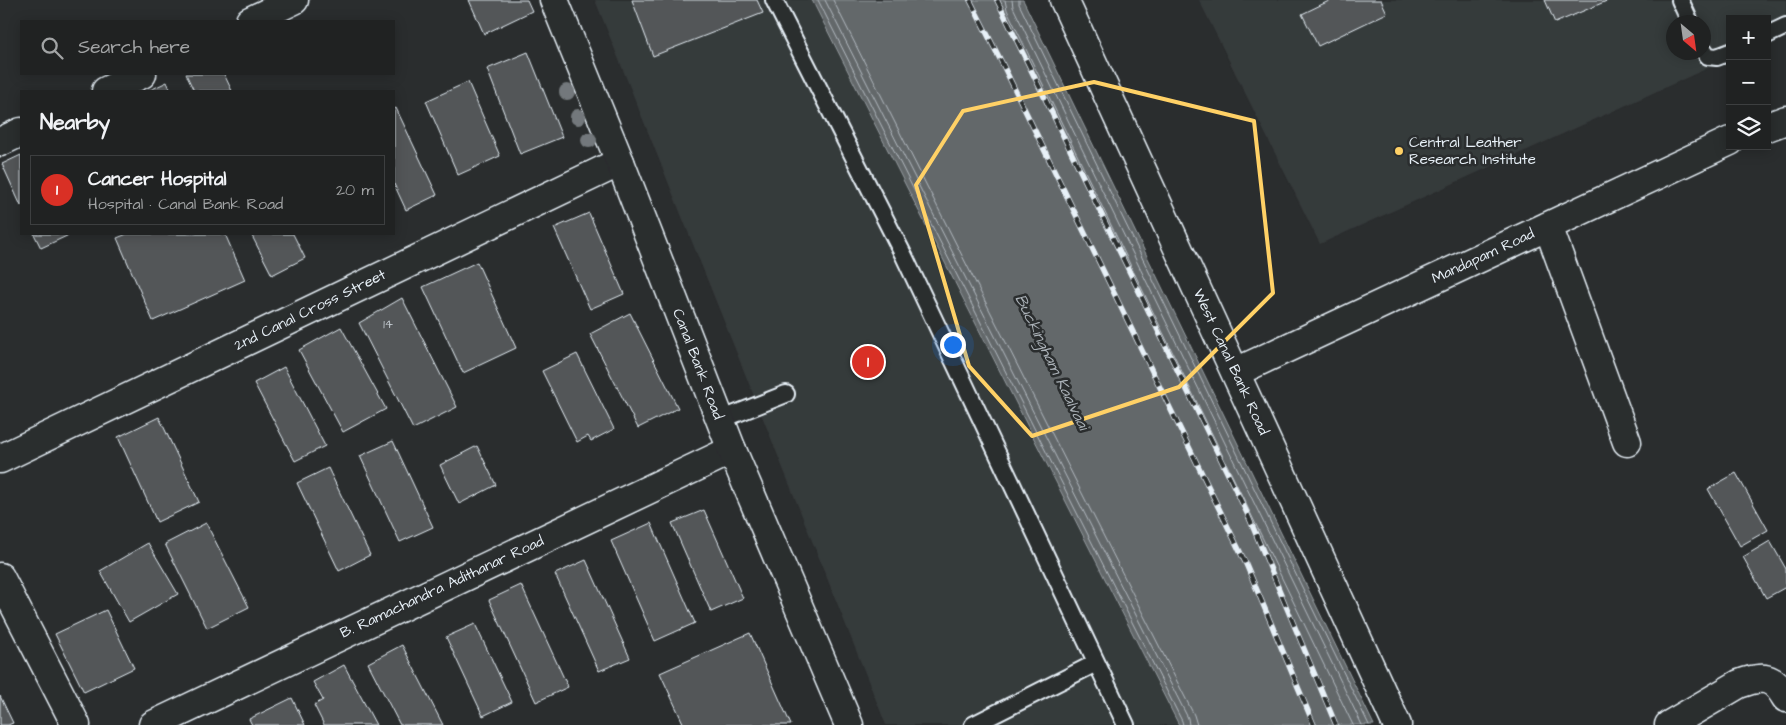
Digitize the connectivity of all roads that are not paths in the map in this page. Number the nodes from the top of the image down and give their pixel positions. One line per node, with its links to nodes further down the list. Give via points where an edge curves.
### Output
1 (294, 0): 7 (street)
2 (554, 0): 19 (street, Canal Bank Road)
3 (774, 0): 28 (lane, via 904,256)
4 (1064, 0): 21 (street, West Canal Bank Road)
5 (1680, 0): 6 (lane)
6 (1687, 15)
7 (252, 20)
8 (1786, 26): 9 (lane)
9 (1771, 33)
10 (1726, 54): 11 (lane)
11 (1711, 56)
12 (140, 75): 13 (street)
13 (108, 90)
14 (1786, 120): 15 (street)
15 (1771, 126)
16 (20, 132): 17 (street)
17 (0, 142)
18 (1726, 143): 20 (street, Mandapam Road)
19 (620, 162): 23 (street, Canal Bank Road); 26 (street, 2nd Canal Cross Street)
20 (1548, 226): 21 (street, Mandapam Road); 24 (street)
21 (1236, 372): 35 (street, West Canal Bank Road)
22 (786, 394): 23 (lane)
23 (720, 420): 25 (street, Canal Bank Road)
24 (1627, 442)
25 (732, 450): 31 (street, B. Ramachandra Adithanar Road); 32 (street, Canal Bank Road)
26 (0, 459)
27 (0, 577): 30 (street)
28 (1096, 663): 33 (lane); 34 (lane)
29 (1786, 698): 36 (street, via 1778,685 1760,678 1739,684)
30 (76, 725)
31 (153, 725)
32 (849, 725)
33 (973, 725)
34 (1126, 725)
35 (1397, 725)
36 (1669, 725)

